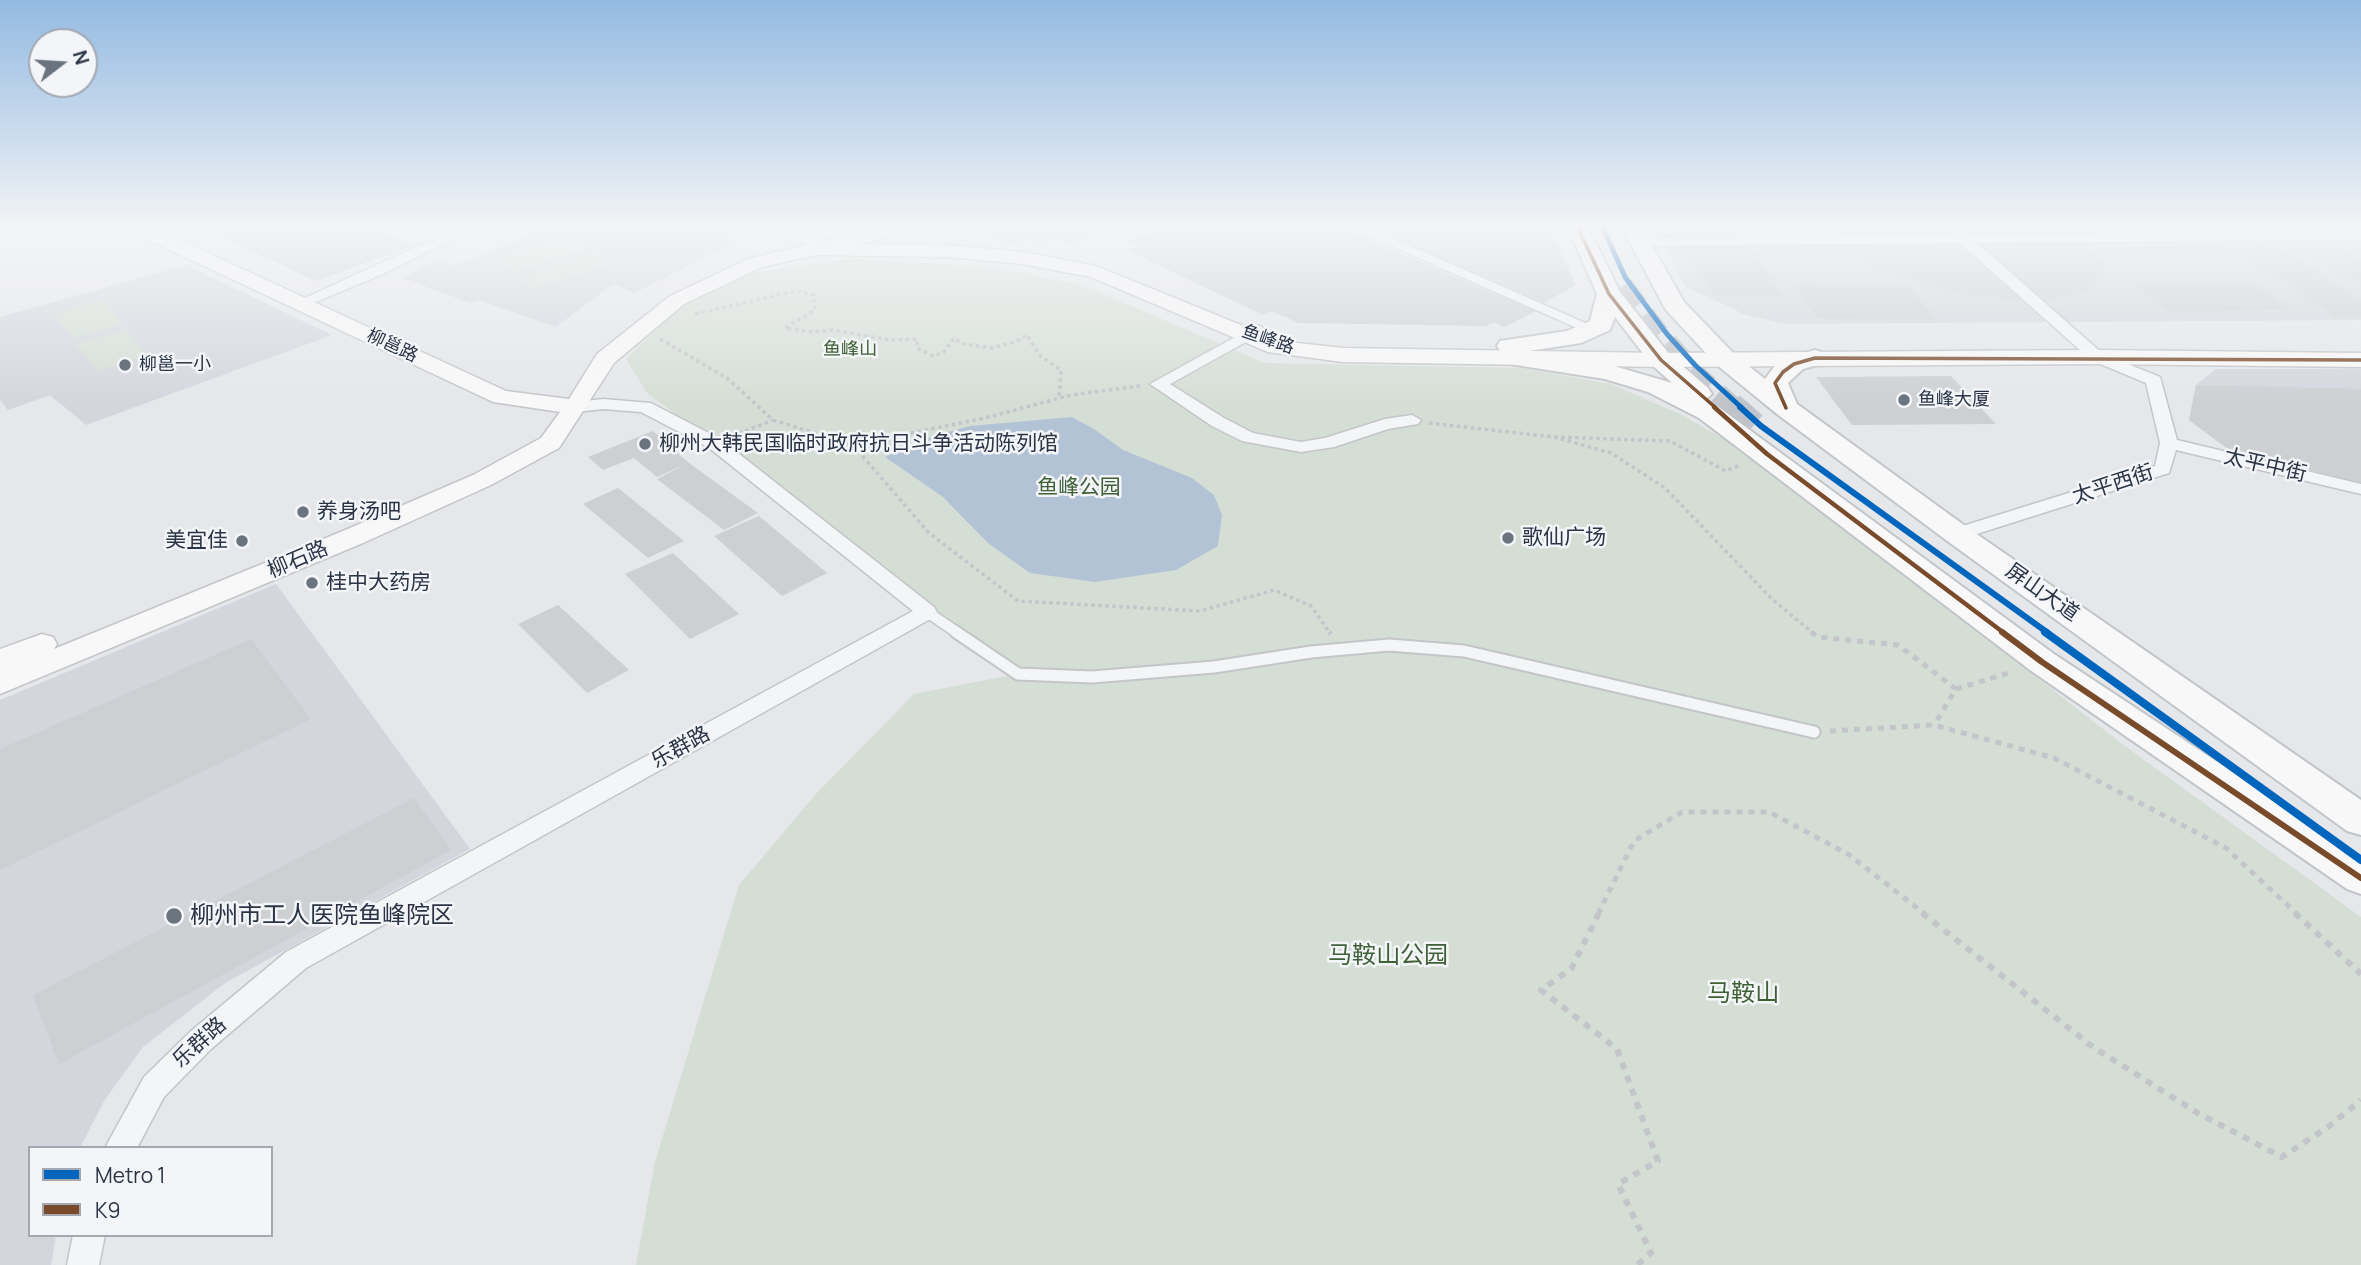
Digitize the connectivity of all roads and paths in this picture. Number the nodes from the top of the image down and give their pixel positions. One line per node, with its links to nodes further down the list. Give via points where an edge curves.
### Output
1 (268, 287): 11 (main road, 柳邕路)
2 (339, 287): 11 (street)
3 (704, 287): 12 (main road, 柳石路, via 677,300)
4 (1150, 287): 14 (main road, 鱼峰路)
5 (1494, 287): 13 (street)
6 (1613, 287): 10 (main road)
7 (1614, 287): 10 (main road)
8 (1664, 287): 18 (main road, 屏山大道, via 1674,305)
9 (2018, 287): 19 (street)
10 (1615, 291): 13 (main road, via 1601,325); 17 (main road)
11 (301, 303): 24 (main road, 柳邕路, via 501,397)
12 (658, 326): 23 (path, via 796,291 814,295 815,310 785,328 917,339 917,348 933,356 943,353 954,338 991,348 1027,335 1040,356 1061,370); 24 (main road, 柳石路, via 605,359); 26 (path)
13 (1591, 329): 16 (main road, via 1573,338)
14 (1253, 332): 16 (main road, 鱼峰路, via 1276,346 1299,352); 22 (street)
15 (2361, 351): 19 (main road, 鱼峰路)
16 (1503, 352): 17 (main road, 鱼峰路); 30 (main road, via 1657,386)
17 (1655, 353): 18 (main road, 鱼峰路); 30 (main road)
18 (1720, 353): 19 (main road, 鱼峰路); 20 (main road, 鱼峰路); 25 (main road, 屏山大道)
19 (2093, 353): 20 (main road, 鱼峰路); 21 (main road, 鱼峰路); 31 (street, 太平西街, via 2154,380)
20 (1815, 358): 25 (main road, via 1794,364 1775,383)
21 (2361, 360)
22 (1158, 384): 23 (path); 27 (street, via 1248,437 1301,447)
23 (1059, 398): 32 (path)
24 (576, 408): 29 (street, via 603,404 645,407); 37 (main road, 柳石路, via 436,484); 39 (main road, 柳石路, via 550,443 482,480)
25 (1786, 408): 34 (main road, 屏山大道)
26 (773, 420): 29 (path); 32 (path)
27 (1412, 420): 28 (path)
28 (1554, 437): 30 (path, via 1670,441 1726,471); 40 (path, via 1611,453 1665,488 1772,598 1818,637 1898,645)
29 (714, 443): 35 (street)
30 (1762, 443): 38 (main road); 44 (main road, 屏山大道)
31 (2169, 443): 33 (street, 太平中街); 34 (street, 太平西街, via 2163,469)
32 (853, 445): 36 (path, via 929,533 1018,601 1200,611 1274,590 1311,606)
33 (2361, 489)
34 (1957, 534): 43 (main road, 屏山大道)
35 (928, 612): 36 (lane, via 1018,674 1092,677 1214,667); 47 (street, 乐群路, via 296,960 153,1087)
36 (1342, 649): 42 (lane, via 1389,645 1464,652)
37 (0, 661)
38 (2042, 662): 40 (path); 44 (main road)
39 (0, 683)
40 (1956, 689): 41 (path)
41 (1934, 724): 42 (path); 45 (path, via 2054,758 2226,848)
42 (1814, 732)
43 (2361, 820)
44 (2361, 878)
45 (2361, 974)
46 (2361, 1100): 50 (path, via 2282,1157 2196,1112 2093,1047 1848,854 1769,812 1682,812 1634,841 1572,969 1541,990 1617,1049 1658,1161 1618,1184 1651,1253)
47 (121, 1146)
48 (89, 1237): 49 (street)
49 (83, 1265)
50 (1637, 1265)

